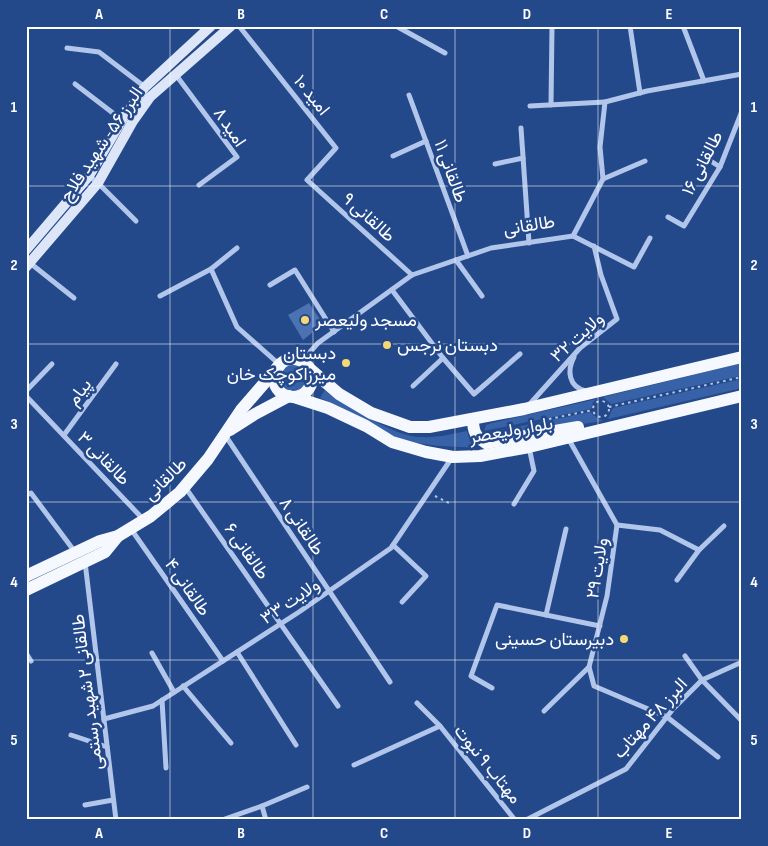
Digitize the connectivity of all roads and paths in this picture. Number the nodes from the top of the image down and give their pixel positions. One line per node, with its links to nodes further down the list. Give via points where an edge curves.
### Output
1 (211, 26): 14 (street, البرز ۵۶- شهید فلاح)
2 (231, 26): 10 (street, البرز ۵۶- شهید فلاح)
3 (239, 26): 32 (street, امید ۱۰, via 336,148)
4 (396, 26): 9 (street)
5 (552, 26): 18 (street)
6 (630, 26): 15 (street)
7 (683, 26): 12 (street)
8 (67, 48): 14 (street, via 99,52)
9 (445, 53)
10 (176, 74): 33 (street, البرز ۵۶- شهید فلاح, via 150,97); 34 (street, امید ۸, via 237,157)
11 (742, 74): 12 (street)
12 (704, 81): 15 (street)
13 (75, 84): 21 (street)
14 (145, 88): 21 (street, البرز ۵۶- شهید فلاح)
15 (640, 93): 17 (street)
16 (409, 94): 23 (street, طالقانی ۱۱)
17 (605, 102): 18 (street); 31 (street, via 600,147)
18 (552, 105): 19 (street)
19 (530, 106)
20 (742, 111): 29 (street, طالقانی ۱۶)
21 (122, 120): 30 (street, البرز ۵۶- شهید فلاح)
22 (521, 128): 25 (street)
23 (426, 141): 24 (street); 43 (street, طالقانی ۱۱)
24 (393, 156)
25 (523, 158): 28 (street); 39 (street)
26 (706, 158): 29 (street)
27 (645, 160): 31 (street)
28 (495, 164)
29 (720, 166): 35 (street, طالقانی ۱۶, via 684,226)
30 (89, 176): 33 (street); 41 (street, البرز ۵۶- شهید فلاح)
31 (603, 179): 37 (street, طالقانی)
32 (307, 180): 47 (street, طالقانی ۹)
33 (98, 183): 36 (street); 45 (street, البرز ۵۶- شهید فلاح)
34 (199, 185)
35 (668, 217)
36 (136, 221)
37 (573, 236): 39 (street, طالقانی); 40 (street)
38 (650, 238): 40 (street, via 634,267)
39 (528, 243): 43 (street, طالقانی, via 491,248)
40 (594, 246): 54 (street, ولایت ۳۲, via 617,320)
41 (27, 247)
42 (237, 248): 46 (street)
43 (468, 256): 44 (street, طالقانی)
44 (456, 260): 47 (street, طالقانی); 51 (street)
45 (28, 265): 52 (street)
46 (211, 269): 50 (street); 60 (street, via 237,327)
47 (412, 276): 49 (street, طالقانی)
48 (270, 285): 53 (street, via 295,270)
49 (392, 290): 53 (street, طالقانی); 57 (street)
50 (160, 296)
51 (482, 296)
52 (74, 298)
53 (334, 332): 61 (street, طالقانی, via 318,343)
54 (580, 348): 65 (street, via 569,375 579,390); 70 (street, ولایت ۳۲)
55 (520, 354): 57 (street, via 474,394)
56 (742, 357): 65 (main road, بلوار ولیعصر)
57 (443, 358): 63 (street)
58 (52, 364): 64 (street)
59 (116, 364): 74 (street, پیام)
60 (280, 365): 61 (main road, via 290,359); 67 (main road, via 275,375 276,386); 73 (main road, طالقانی)
61 (306, 365): 67 (main road, via 312,374 310,387 306,392); 71 (main road, بلوار ولیعصر, via 353,403 410,427)
62 (742, 377): 69 (path)
63 (413, 386)
64 (26, 391)
65 (593, 392): 70 (main road, بلوار ولیعصر)
66 (26, 396): 74 (street, طالقانی ۳)
67 (291, 396): 73 (main road, طالقانی); 77 (main road, بلوار ولیعصر, via 328,408 392,442)
68 (742, 396): 72 (main road, بلوار ولیعصر)
69 (609, 407): 69 (path, via 603,416 594,412 594,405 600,401)
70 (524, 409): 71 (main road, بلوار ولیعصر)
71 (473, 420): 72 (main road, via 473,430 486,443 575,427)
72 (624, 424): 75 (main road, بلوار ولیعصر)
73 (224, 434): 78 (main road, طالقانی); 96 (street, طالقانی ۸)
74 (64, 436): 83 (street, طالقانی ۳)
75 (568, 437): 76 (main road, بلوار ولیعصر); 84 (street, ولایت ٢٩)
76 (529, 447): 77 (main road, بلوار ولیعصر, via 480,456); 82 (street, via 534,471)
77 (453, 457): 79 (street, ولایت ٣۳)
78 (185, 486): 83 (main road, طالقانی); 99 (street, طالقانی ۶)
79 (429, 492): 81 (path); 89 (street, ولایت ٣۳)
80 (26, 495): 91 (street, via 31,493)
81 (451, 504)
82 (514, 504)
83 (144, 520): 86 (main road, طالقانی)
84 (618, 525): 90 (street, via 660,530); 100 (street, ولایت ٢٩)
85 (724, 526): 90 (street)
86 (131, 529): 88 (main road, طالقانی); 106 (street, طالقانی ۴)
87 (566, 529): 98 (street)
88 (118, 536): 91 (main road); 92 (main road, via 105,552)
89 (393, 545): 96 (street, ولایت ٣۳); 97 (street, via 426,576)
90 (699, 550): 94 (street)
91 (75, 553): 93 (main road)
92 (85, 562): 95 (main road); 119 (street, طالقانی ۲ شهید رستمی)
93 (26, 576)
94 (677, 580)
95 (26, 590)
96 (329, 592): 99 (street, ولایت ٣۳); 110 (street, طالقانی ۸)
97 (402, 602)
98 (546, 615): 100 (street); 112 (street, via 497,605 471,676)
99 (281, 624): 101 (street, ولایت ٣۳); 116 (street, طالقانی ۶)
100 (600, 626): 108 (street, ولایت ٢٩)
101 (237, 652): 106 (street, ولایت ٣۳); 124 (street)
102 (26, 653): 105 (street)
103 (152, 654): 113 (street)
104 (685, 656): 109 (street)
105 (31, 661)
106 (223, 661): 111 (street, ولایت ٣۳)
107 (742, 662): 109 (street, البرز ۴۸ مهتاب)
108 (589, 667): 117 (street); 118 (street, via 594,686)
109 (702, 680): 118 (street, البرز ۴۸ مهتاب); 120 (street)
110 (390, 682)
111 (183, 686): 113 (street, ولایت ٣۳); 123 (street)
112 (492, 688)
113 (174, 692): 114 (street, ولایت ٣۳)
114 (162, 700): 119 (street, ولایت ٣۳, via 153,706); 128 (street)
115 (417, 703): 121 (street, مهتاب ۹ نبوت)
116 (338, 706)
117 (544, 711)
118 (667, 717): 126 (street); 137 (street, البرز ۴۸ مهتاب, via 626,768)
119 (104, 719): 125 (street, طالقانی ۲ شهید رستمی)
120 (742, 722)
121 (440, 726): 127 (street); 136 (street, مهتاب ۹ نبوت)
122 (71, 735): 125 (street)
123 (231, 743)
124 (296, 745)
125 (107, 747): 130 (street, طالقانی ۲ شهید رستمی)
126 (718, 757)
127 (354, 765)
128 (166, 768)
129 (307, 787): 132 (street)
130 (113, 800): 131 (street); 133 (street, طالقانی ۲ شهید رستمی)
131 (84, 805)
132 (262, 806): 134 (street); 135 (street)
133 (116, 820)
134 (222, 820)
135 (266, 820)
136 (515, 820)
137 (526, 820)

